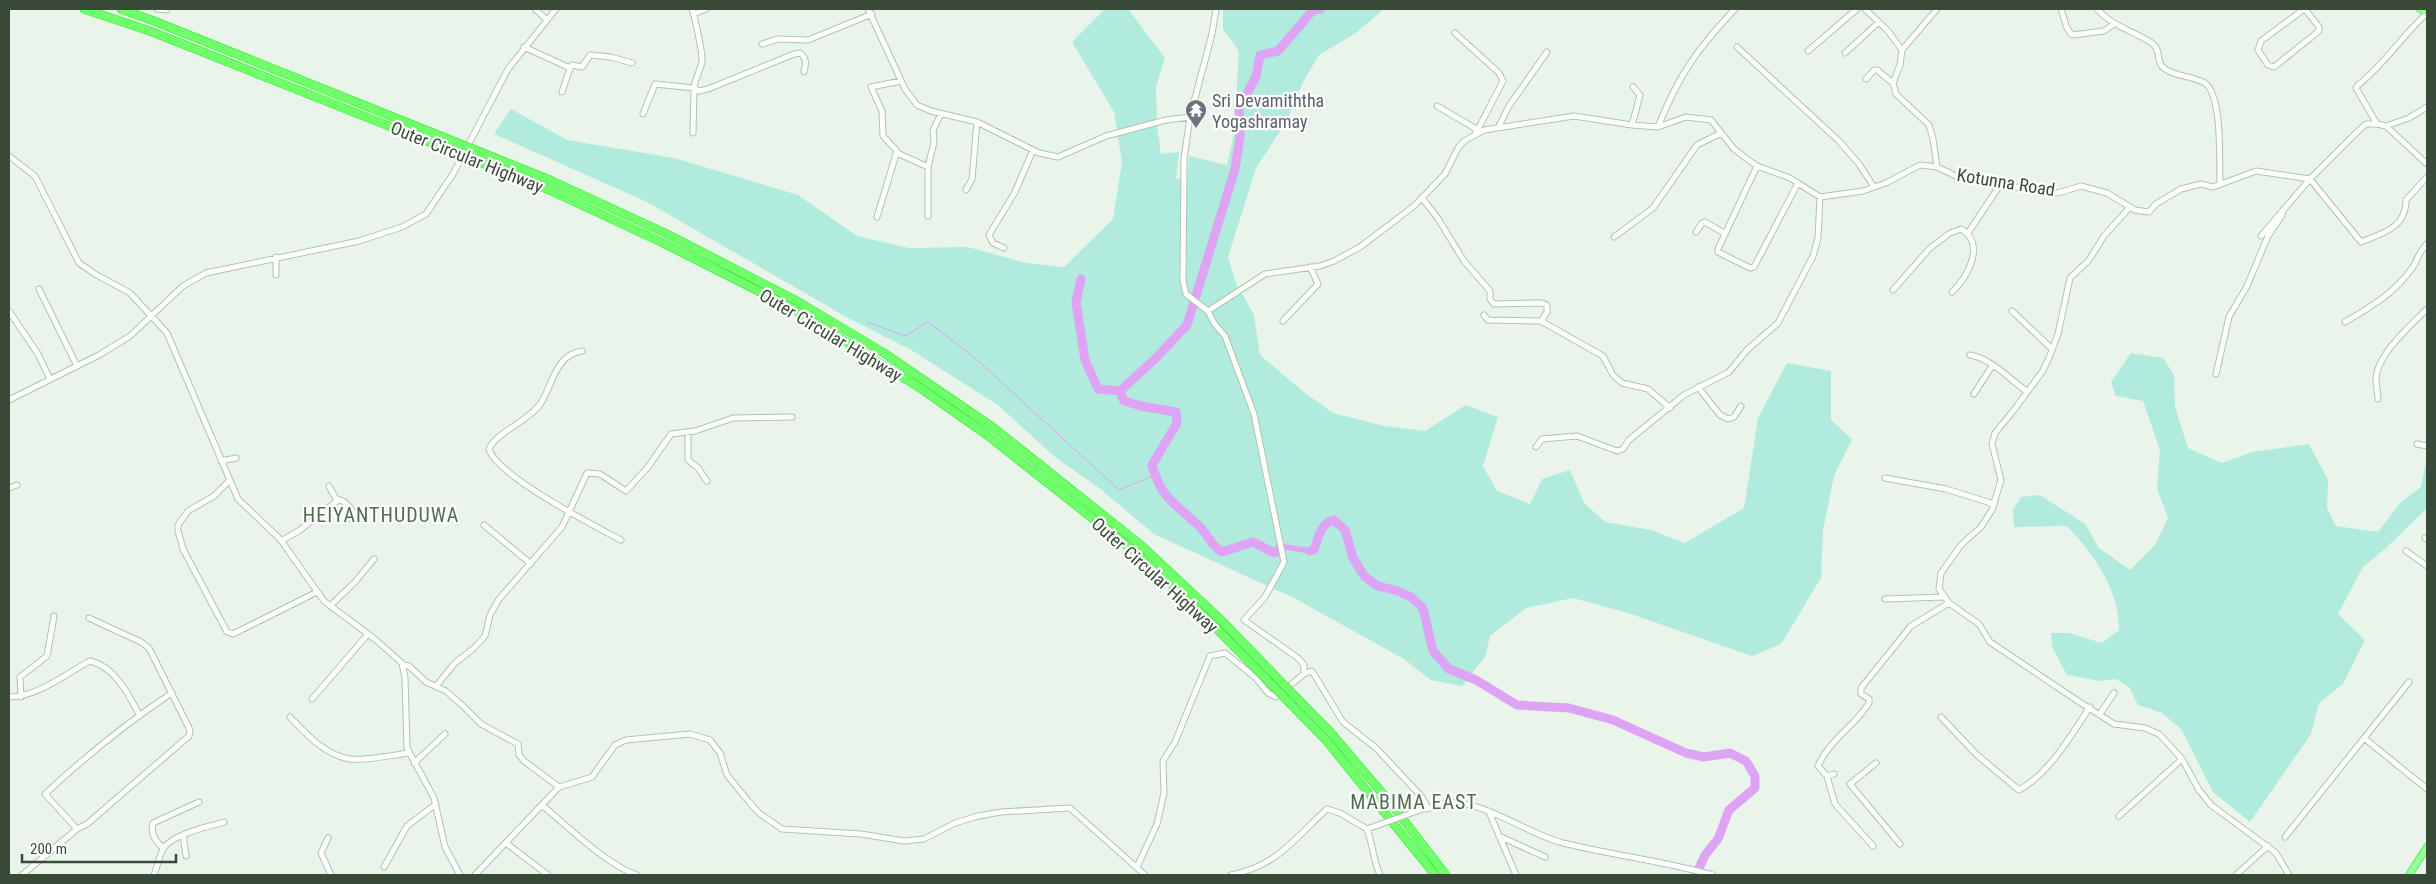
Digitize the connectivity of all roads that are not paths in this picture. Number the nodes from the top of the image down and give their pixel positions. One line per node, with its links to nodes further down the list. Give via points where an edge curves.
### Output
1 (84, 9): 200 (highway, Outer Circular Highway, bridge, via 150,31 547,189 659,240 800,313 923,390 987,435 1162,575 1325,739)
2 (121, 9): 201 (highway, Outer Circular Highway, bridge, via 559,184 691,246 797,301 884,352 994,428 1142,546 1220,619 1332,733)
3 (157, 9): 17 (street)
4 (535, 9): 21 (street)
5 (556, 9): 21 (street)
6 (706, 9): 18 (street)
7 (868, 9): 20 (street)
8 (1216, 9): 45 (street)
9 (1735, 9): 50 (street, via 1705,40 1686,68)
10 (1857, 9): 29 (street)
11 (1866, 9): 22 (street)
12 (1937, 9): 28 (street)
13 (2061, 9): 23 (street, via 2072,35 2104,31)
14 (2097, 9): 23 (street)
15 (2305, 9): 15 (street, via 2319,31 2274,67 2268,65 2258,50 2261,41)
16 (2420, 9): 19 (main road)
17 (167, 10)
18 (693, 12): 39 (street, via 703,56)
19 (2427, 12): 47 (street, via 2356,88)
20 (872, 14): 25 (street, via 808,40 778,38); 36 (street)
21 (547, 20): 27 (street)
22 (1880, 22): 28 (street); 31 (street)
23 (2114, 24): 65 (street, via 2154,44 2160,64 2166,70 2210,88 2220,137)
24 (1455, 33): 52 (street, via 1499,73 1503,81)
25 (762, 44)
26 (1737, 46): 67 (street, via 1839,140)
27 (524, 47): 33 (street); 82 (street, via 508,69 453,174 426,214 402,227 359,241)
28 (1902, 50): 37 (street)
29 (1808, 51)
30 (1547, 52): 49 (street)
31 (1845, 53)
32 (632, 63): 33 (street, via 590,56 582,67 572,65)
33 (570, 68): 40 (street)
34 (804, 72): 39 (street, via 806,63 800,53 708,89 699,91)
35 (1866, 79): 37 (street, via 1874,70)
36 (902, 81): 44 (street, via 917,105); 56 (street, via 871,88 882,111 883,136 895,147)
37 (1893, 83): 61 (street, via 1896,94 1929,125)
38 (1633, 87): 48 (street, via 1640,95)
39 (694, 88): 43 (street, via 655,84); 53 (street)
40 (562, 92)
41 (1437, 106): 52 (street)
42 (2427, 107): 51 (street)
43 (643, 114)
44 (941, 114): 46 (street); 60 (street, via 933,130 934,142)
45 (1190, 117): 55 (street, via 1106,136 1058,157); 89 (street, via 1183,178 1183,281 1186,294)
46 (977, 122): 55 (street); 68 (street, via 972,179)
47 (2376, 124): 51 (street); 63 (street, via 2366,124 2361,128)
48 (1632, 125): 49 (street, via 1574,116 1522,126); 50 (street)
49 (1499, 126): 52 (street)
50 (1658, 126): 54 (street, via 1686,117 1711,120)
51 (2386, 126): 58 (street)
52 (1477, 132): 70 (street, via 1458,148 1445,174)
53 (693, 133)
54 (1721, 133): 59 (street, via 1734,149); 79 (street, via 1697,145 1653,208)
55 (1033, 150): 81 (street, via 1015,192 989,235 993,243)
56 (897, 154): 60 (street); 74 (street)
57 (9, 156): 92 (street, via 35,176 80,263 130,292)
58 (2427, 164)
59 (1757, 166): 64 (street); 76 (street)
60 (928, 167): 73 (street)
61 (1937, 167): 66 (street, Kotunna Road, via 1958,177); 67 (street, Kotunna Road, via 1920,166)
62 (2427, 177): 63 (street, via 2406,200 2406,212 2394,228 2361,242)
63 (2310, 179): 65 (street, Kotunna Road, via 2256,171); 72 (street)
64 (1798, 183): 69 (street); 76 (street, via 1754,267 1718,252)
65 (2220, 184): 71 (street, Kotunna Road, via 2181,189 2149,212)
66 (2000, 185): 71 (street, Kotunna Road, via 2058,193 2081,186 2107,193); 77 (street)
67 (1874, 188): 69 (street, Kotunna Road)
68 (966, 190)
69 (1820, 197): 104 (street, via 1818,238 1813,256 1778,323 1747,350 1729,372)
70 (1422, 198): 83 (street, via 1360,247 1334,261); 95 (street, via 1464,261 1490,291 1494,304 1542,303 1547,305 1547,312)
71 (2130, 207): 97 (street, via 2104,236 2089,260 2070,278)
72 (2283, 210): 78 (street); 102 (street, via 2247,286 2228,317)
73 (928, 216)
74 (877, 217)
75 (1696, 232): 76 (street, via 1705,222)
76 (1724, 233)
77 (1968, 233): 86 (street, via 1961,229 1950,233 1930,248); 87 (street, via 1973,242 1971,267 1962,284)
78 (2262, 236)
79 (1614, 237)
80 (2427, 244): 96 (street, via 2414,266 2388,295)
81 (1004, 248)
82 (276, 257): 84 (street); 92 (street, via 206,273 183,286)
83 (1310, 267): 89 (street, via 1265,274); 94 (street, via 1318,284)
84 (276, 276)
85 (39, 289): 100 (street)
86 (1893, 290)
87 (1952, 292)
88 (2427, 309): 107 (street, via 2410,325 2384,360 2376,379)
89 (1205, 310): 144 (street, via 1228,341 1254,414 1284,562 1264,597 1244,620 1298,658 1304,665)
90 (9, 311): 103 (street, via 38,354)
91 (2012, 311): 97 (street)
92 (152, 315): 100 (street, via 130,336); 117 (street, via 172,343)
93 (1484, 315): 95 (street, via 1488,320)
94 (1283, 321)
95 (1541, 321): 110 (street, via 1603,356 1613,375 1622,383 1648,389)
96 (2345, 322)
97 (2052, 349): 105 (street, via 2042,372)
98 (582, 351): 126 (street, via 567,356 539,405 496,439 489,449 495,461)
99 (1970, 355): 101 (street, via 1979,356)
100 (77, 366): 103 (street)
101 (1992, 366): 105 (street); 106 (street)
102 (2216, 374)
103 (50, 379): 108 (street)
104 (1698, 387): 109 (street, via 1720,415 1728,419 1734,417); 110 (street)
105 (2026, 392): 125 (street, via 1995,433 1992,444 2002,480)
106 (1974, 394)
107 (2378, 399)
108 (9, 400)
109 (1741, 406)
110 (1670, 408): 115 (street, via 1629,440 1623,449 1617,450 1577,436 1542,439)
111 (792, 417): 112 (street, via 733,418)
112 (688, 432): 120 (street, via 688,460); 126 (street, via 671,434 626,491 600,474 588,472)
113 (2417, 444): 114 (street)
114 (2427, 446)
115 (1536, 447)
116 (236, 458): 117 (street)
117 (222, 461): 119 (street)
118 (1885, 478): 125 (street, via 1946,489)
119 (229, 481): 130 (street, via 244,506); 135 (street, via 214,496 188,511 178,526 182,549 227,632 233,634)
120 (707, 481)
121 (17, 485): 123 (street)
122 (329, 486): 124 (street)
123 (9, 488)
124 (337, 499): 127 (street, via 344,500 353,512); 130 (street, via 324,512)
125 (1994, 504): 136 (street, via 1981,527 1961,545 1941,573 1939,589)
126 (569, 512): 129 (street); 133 (street, via 562,527)
127 (352, 520)
128 (484, 525): 133 (street)
129 (621, 540)
130 (281, 541): 135 (street)
131 (2406, 551): 134 (street)
132 (374, 559): 139 (street)
133 (532, 564): 146 (street, via 499,599 490,615 485,636)
134 (2427, 566)
135 (317, 592): 139 (street)
136 (1943, 597): 137 (street); 138 (street)
137 (1885, 599)
138 (1949, 603): 152 (street, via 1979,624 1990,642); 164 (street, via 1911,626 1861,688 1861,694 1869,699 1869,703 1821,760 1818,766)
139 (330, 606): 142 (street)
140 (54, 616): 150 (street, via 48,656 20,678)
141 (89, 618): 147 (street, via 149,648)
142 (368, 634): 143 (street); 151 (street)
143 (404, 665): 146 (street); 159 (street)
144 (1304, 674): 170 (street, via 1312,671 1343,722 1376,748 1421,796); 189 (street, via 1276,697 1225,652 1210,656 1175,742 1163,761 1164,793 1157,824)
145 (2409, 682): 158 (street)
146 (436, 686): 165 (street, via 464,706 480,724 518,744 519,755 524,761)
147 (172, 693): 153 (street); 174 (street, via 190,730 189,736 87,824)
148 (2114, 693): 154 (street)
149 (9, 697): 150 (street)
150 (22, 697): 153 (street, via 90,661 99,663 126,689)
151 (312, 698)
152 (2090, 707): 154 (street); 156 (street, via 2052,760 2019,790 1972,751)
153 (139, 714): 174 (street, via 45,794)
154 (2100, 714): 160 (street, via 2119,726 2152,730)
155 (290, 717): 159 (street, via 310,738 350,759)
156 (1942, 717)
157 (445, 734): 161 (street)
158 (2364, 738): 166 (street); 178 (street)
159 (409, 753): 161 (street)
160 (2182, 759): 172 (street); 183 (street, via 2211,805)
161 (414, 763): 168 (street)
162 (1876, 763): 181 (street, via 1850,784)
163 (1834, 774): 164 (street)
164 (1827, 776): 182 (street, via 1835,804)
165 (559, 787): 169 (street); 189 (street, via 592,777 615,745 626,740 690,734 710,740 720,753 727,775 759,813 782,829 924,839 955,823 978,816 1070,808)
166 (2427, 790)
167 (198, 802): 185 (street, via 153,823 155,840)
168 (436, 804): 188 (street, via 407,826); 193 (street, via 445,847)
169 (542, 805): 180 (street); 196 (street, via 627,872)
170 (1426, 809): 171 (street, via 1449,803); 175 (street, bridge)
171 (1489, 811): 177 (street); 203 (street, via 1510,823 1562,843)
172 (2119, 816)
173 (224, 822): 176 (street)
174 (77, 829): 190 (street)
175 (1367, 829): 198 (street, via 1327,809 1292,845 1264,864); 199 (street)
176 (183, 835): 185 (street); 186 (street)
177 (1498, 836): 187 (street); 202 (street)
178 (2285, 837)
179 (328, 838): 192 (street, via 321,853)
180 (506, 843): 194 (street); 195 (street)
181 (1900, 844)
182 (1873, 846)
183 (2268, 846): 204 (street); 205 (street)
184 (2427, 847): 206 (main road)
185 (164, 848): 191 (street)
186 (186, 856)
187 (1546, 857)
188 (384, 867)
189 (1138, 867): 197 (street)
190 (22, 875)
191 (154, 875)
192 (331, 875)
193 (460, 875)
194 (475, 875)
195 (548, 875)
196 (637, 875)
197 (1145, 875)
198 (1231, 875)
199 (1380, 875)
200 (1435, 875)
201 (1446, 875)
202 (1516, 875)
203 (1713, 875)
204 (2236, 875)
205 (2289, 875)
206 (2409, 875)

